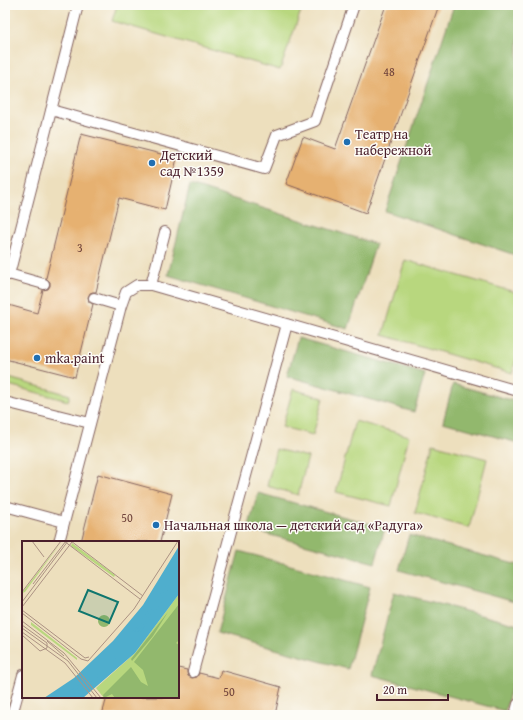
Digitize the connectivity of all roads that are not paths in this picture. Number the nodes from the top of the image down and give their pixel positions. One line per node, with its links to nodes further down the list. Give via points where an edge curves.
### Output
1 (78, 5): 3 (lane)
2 (354, 5): 3 (lane, via 315,121 277,134 264,169)
3 (51, 110): 5 (lane)
4 (165, 232): 7 (lane)
5 (7, 274): 6 (lane)
6 (44, 284)
7 (151, 285): 9 (lane, via 137,285 126,292); 10 (lane)
8 (94, 298): 9 (lane)
9 (121, 306): 13 (lane)
10 (287, 324): 11 (lane); 17 (lane)
11 (518, 391)
12 (5, 402): 13 (lane)
13 (90, 423): 15 (lane)
14 (5, 506): 15 (lane)
15 (64, 522): 16 (lane)
16 (59, 541)
17 (193, 672)
18 (22, 678): 20 (lane)
19 (518, 704): 21 (lane)
20 (12, 715)
21 (515, 715)

